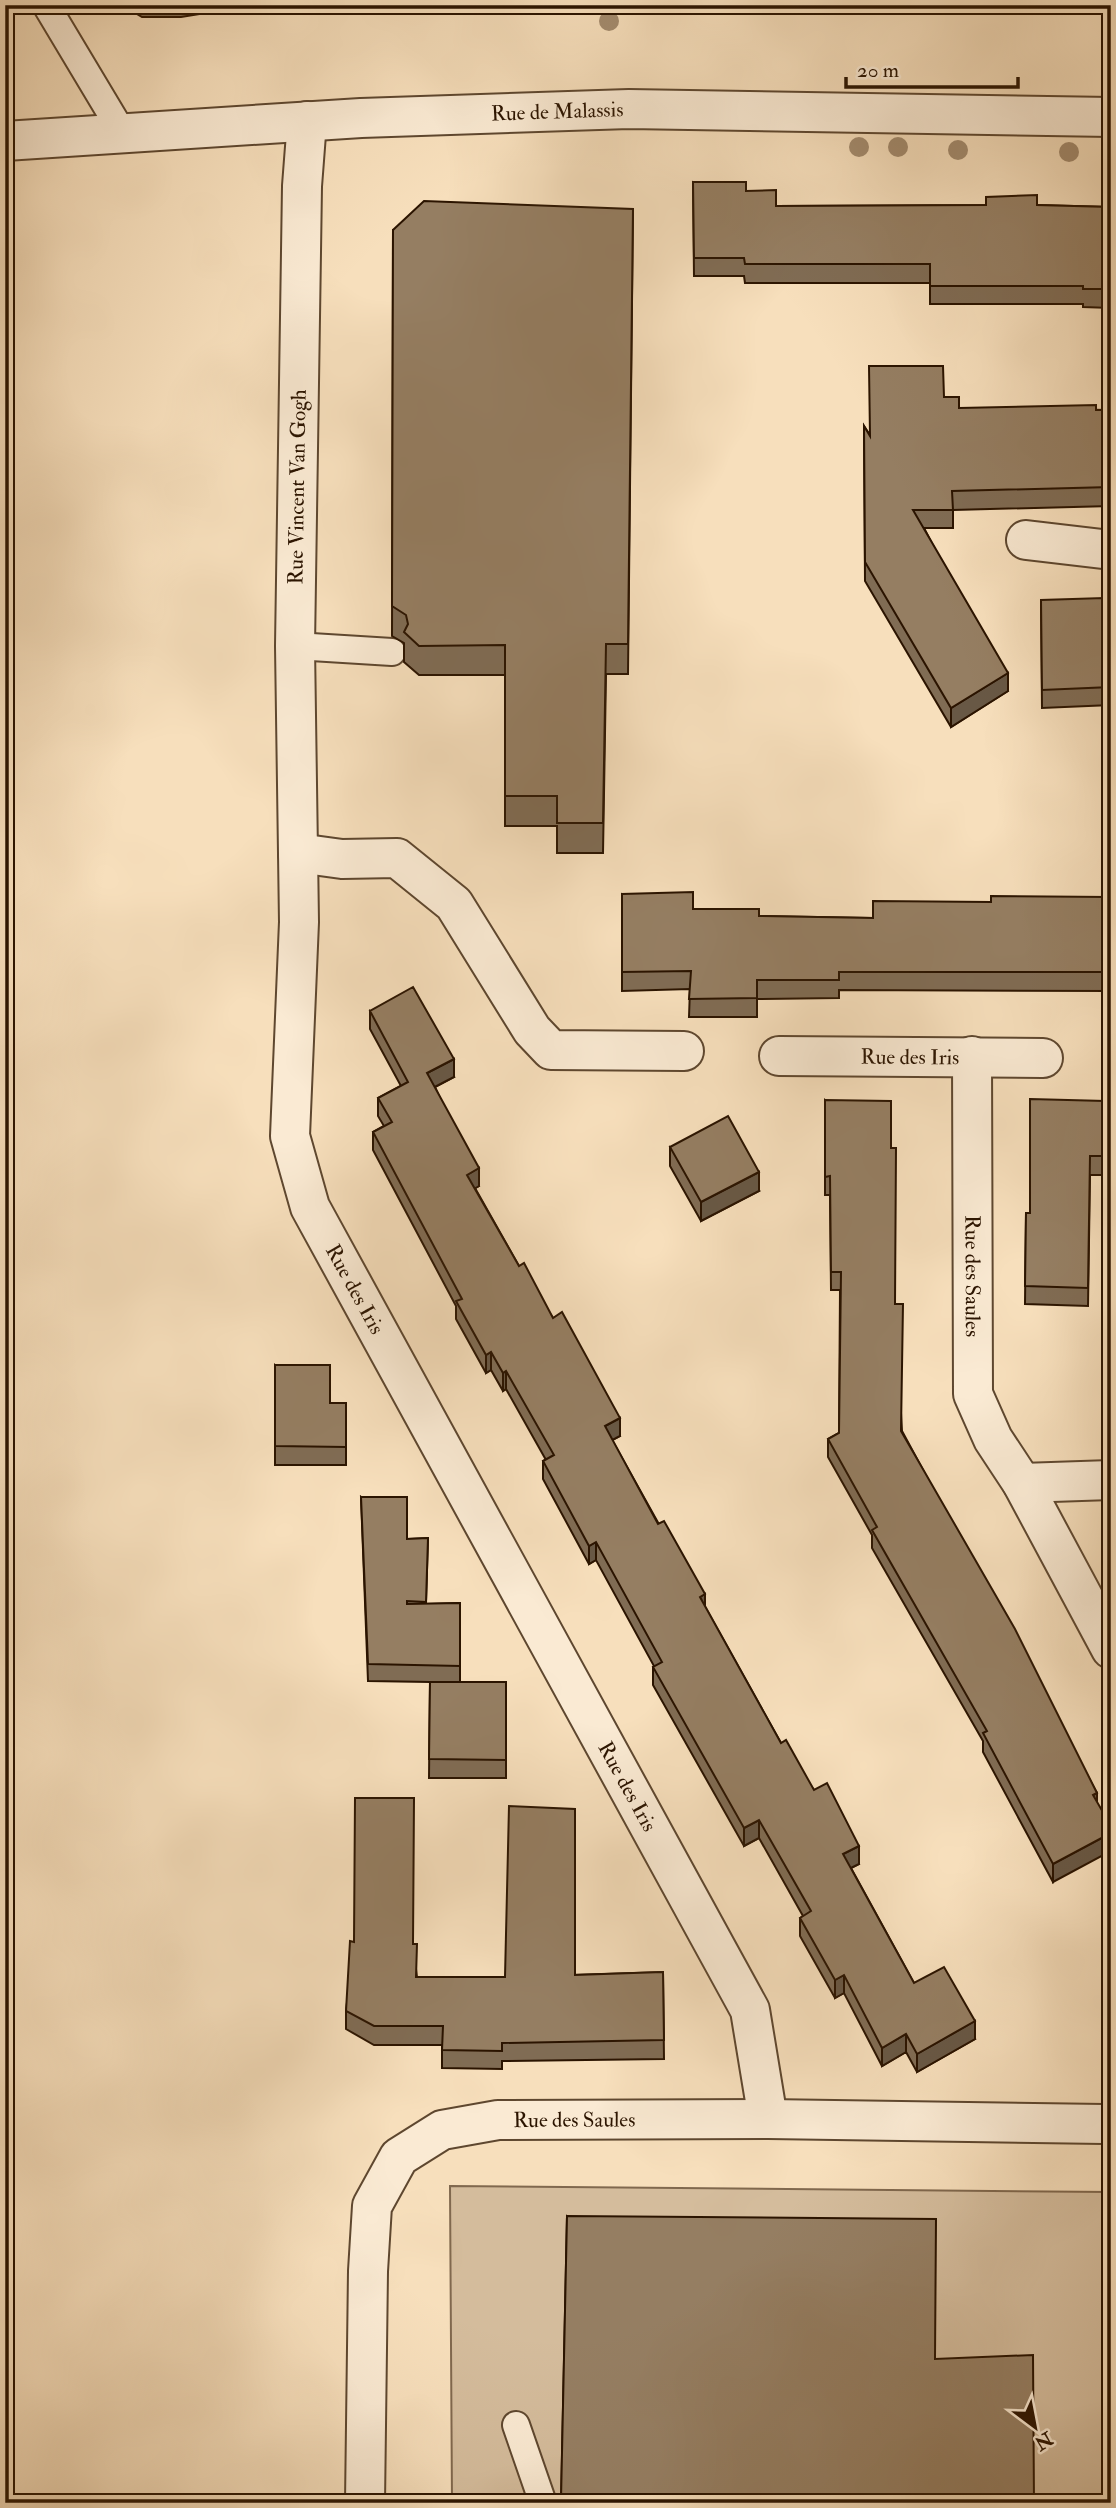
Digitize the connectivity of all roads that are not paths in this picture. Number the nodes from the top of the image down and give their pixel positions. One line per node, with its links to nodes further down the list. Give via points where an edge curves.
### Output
1 (46, 5): 4 (lane)
2 (1111, 117): 3 (street, Rue de Malassis, via 675,108)
3 (307, 121): 4 (street, Rue de Malassis); 8 (street, Rue Vincent Van Gogh, via 302,186)
4 (122, 132): 5 (street, Rue de Malassis)
5 (5, 141)
6 (1026, 540): 7 (street)
7 (1111, 550)
8 (295, 646): 9 (lane); 10 (street, Rue Vincent Van Gogh)
9 (392, 652)
10 (298, 853): 11 (street, via 342,859 397,858 454,904 532,1030 551,1050); 18 (street, Rue des Iris, via 290,1136 310,1207 750,2010)
11 (684, 1051)
12 (779, 1056): 13 (street, Rue des Iris)
13 (972, 1056): 14 (street, Rue des Iris); 16 (street, Rue des Saules, via 973,1394 993,1439)
14 (1043, 1058)
15 (1111, 1480): 16 (street)
16 (1021, 1483): 17 (street, Rue des Saules)
17 (1111, 1650)
18 (768, 2119): 19 (street, Rue des Saules); 21 (street, Rue des Saules, via 498,2120 442,2130 399,2157 372,2206)
19 (1111, 2122)
20 (516, 2425): 22 (lane)
21 (365, 2503)
22 (543, 2503)

